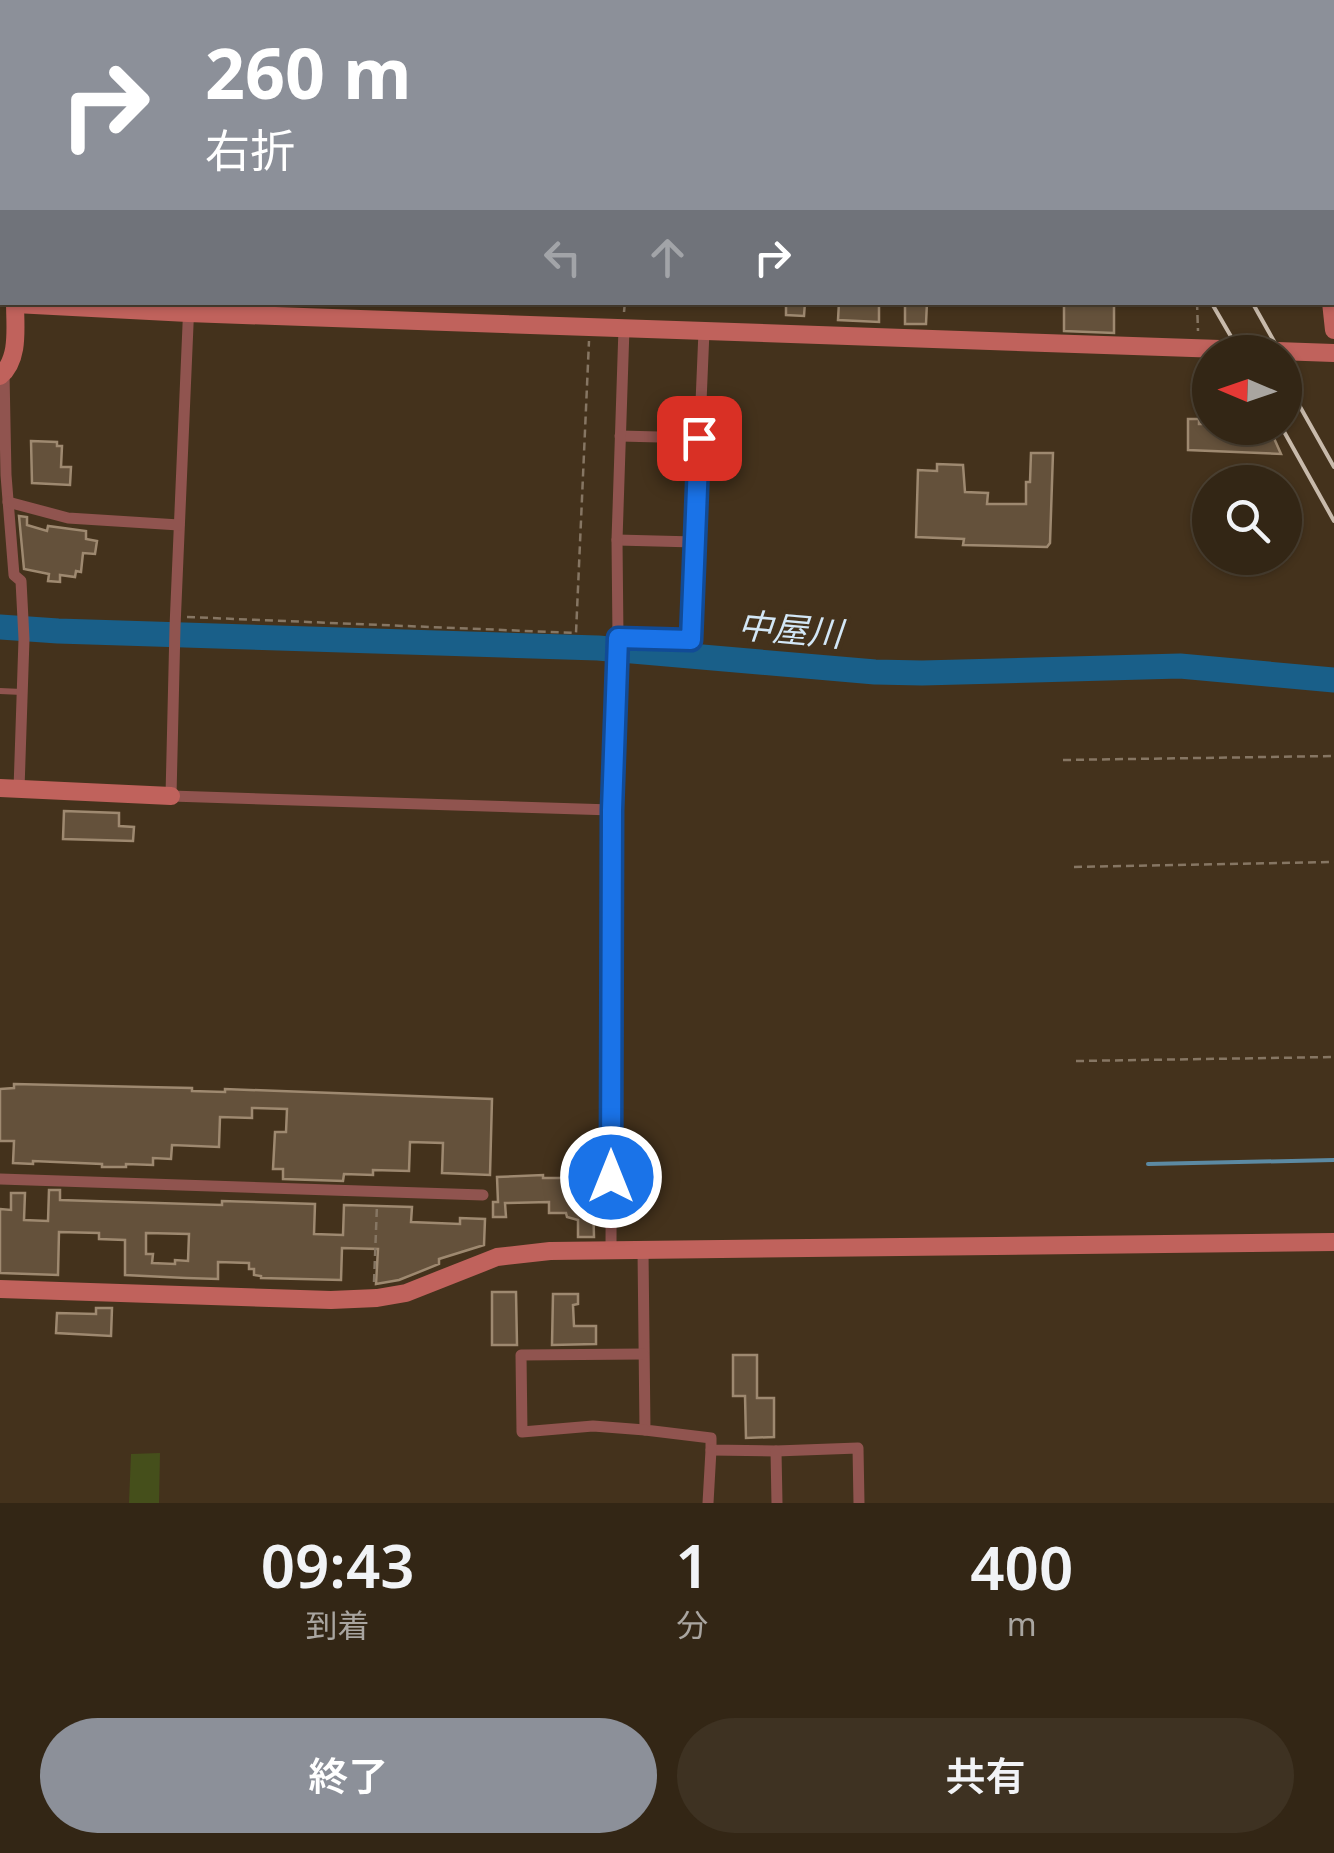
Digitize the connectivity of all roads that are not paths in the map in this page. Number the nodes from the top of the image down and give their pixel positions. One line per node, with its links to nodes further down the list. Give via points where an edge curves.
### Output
1 (15, 305): 9 (street, via 15,343)
2 (84, 305): 4 (street)
3 (1332, 305): 6 (street)
4 (188, 308): 5 (street); 13 (street)
5 (624, 328): 7 (street); 10 (street)
6 (1334, 330)
7 (704, 331): 8 (street); 11 (street)
8 (1334, 353)
9 (2, 375): 12 (street)
10 (620, 436): 11 (street); 14 (street)
11 (699, 438): 15 (street)
12 (5, 498): 13 (street, via 68,518); 18 (street, via 14,575 21,581)
13 (180, 525): 20 (street)
14 (616, 540): 15 (street); 16 (street)
15 (695, 542): 16 (street, via 691,640)
16 (618, 646): 21 (street)
17 (0, 691): 18 (lane)
18 (23, 692): 19 (street)
19 (10, 788): 20 (street)
20 (171, 796): 21 (street)
21 (612, 810): 26 (street)
22 (0, 1179): 23 (street)
23 (482, 1195)
24 (1334, 1242): 25 (street)
25 (643, 1250): 26 (street); 28 (street)
26 (611, 1251): 27 (street, via 497,1257 406,1293 373,1298)
27 (0, 1290)
28 (643, 1354): 29 (street); 29 (street, via 521,1355 522,1432)
29 (645, 1430): 30 (street, via 711,1438)
30 (711, 1450): 31 (street); 32 (street)
31 (776, 1451): 33 (street); 34 (street, via 858,1448)
32 (708, 1503)
33 (776, 1503)
34 (859, 1503)

